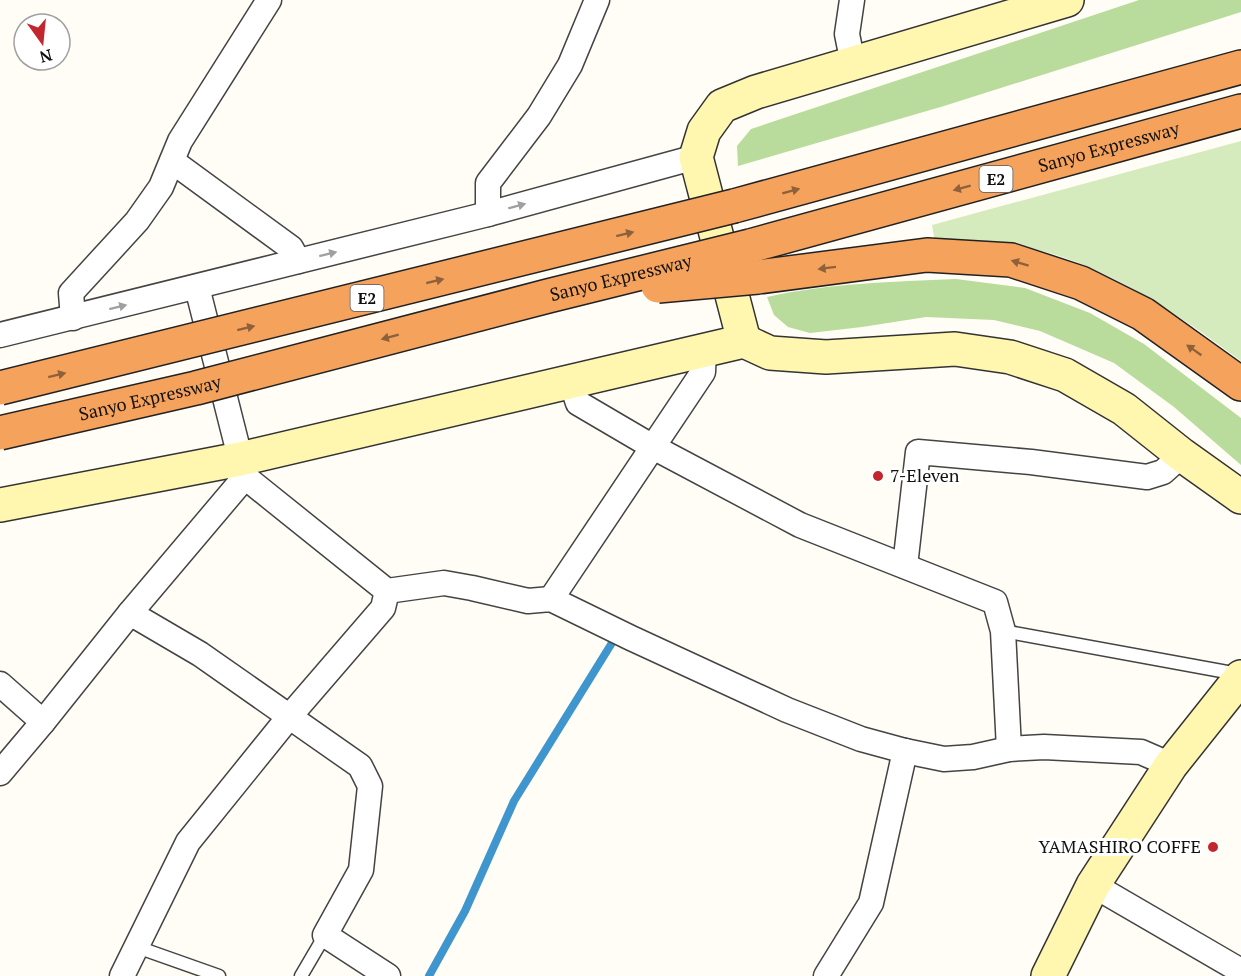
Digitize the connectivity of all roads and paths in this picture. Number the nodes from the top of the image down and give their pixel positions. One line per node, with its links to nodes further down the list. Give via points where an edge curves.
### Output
1 (269, 0): 10 (street, via 180,141)
2 (597, 0): 12 (street, via 570,65 539,116 488,183)
3 (852, 0): 6 (street, via 847,34)
4 (1067, 0): 6 (street)
5 (1241, 45): 11 (highway)
6 (853, 64): 9 (street, via 722,106 704,131)
7 (1241, 67): 11 (highway, E2)
8 (1241, 111): 14 (highway, Sanyo Expressway / E2, one-way to 14)
9 (696, 157): 12 (street, one-way to 9); 18 (street)
10 (172, 161): 13 (street, via 291,248); 16 (street, via 161,187 137,221 71,293)
11 (869, 170): 22 (highway, E2, one-way to 11, bridge)
12 (488, 214): 13 (street, one-way to 12)
13 (298, 261): 15 (street)
14 (754, 262): 21 (highway, one-way to 14, via 1143,314 1080,283 1011,260 927,255); 23 (highway, Sanyo Expressway, one-way to 23, bridge, via 548,296 196,388)
15 (197, 287): 16 (street, one-way to 15); 26 (street)
16 (73, 318): 17 (street)
17 (0, 335)
18 (744, 341): 19 (street); 25 (street, via 770,353 826,357 955,349 1010,357 1065,375 1124,409)
19 (704, 350): 20 (street); 24 (street, via 703,372)
20 (571, 382): 24 (street, via 578,403); 26 (street)
21 (1241, 384)
22 (0, 388)
23 (0, 433)
24 (653, 447): 29 (street, via 800,525); 31 (street)
25 (1182, 455): 27 (street); 29 (street, via 1163,472 1147,477 918,452)
26 (243, 468): 28 (street); 30 (street); 32 (street)
27 (1241, 497)
28 (0, 505)
29 (905, 566): 33 (street, via 995,602)
30 (387, 591): 31 (street, via 444,583 528,601); 36 (street, via 383,608)
31 (551, 598): 39 (street, via 787,710 861,739)
32 (130, 613): 36 (street, via 200,654); 37 (street)
33 (1003, 631): 34 (lane); 38 (street)
34 (1241, 676): 40 (street)
35 (0, 684): 37 (street)
36 (289, 717): 43 (street, via 360,766 370,786 361,870); 44 (street, via 188,842)
37 (43, 723): 41 (street)
38 (1009, 749): 39 (street, via 944,759); 40 (street, via 1141,752)
39 (905, 751): 46 (street, via 871,903)
40 (1171, 765): 42 (street)
41 (0, 772)
42 (1093, 885): 45 (street); 51 (street)
43 (325, 935): 49 (lane); 50 (street)
44 (137, 947): 47 (street); 48 (lane)
45 (1241, 971)
46 (829, 975)
47 (122, 976)
48 (219, 976)
49 (301, 976)
50 (388, 976)
51 (1048, 976)

